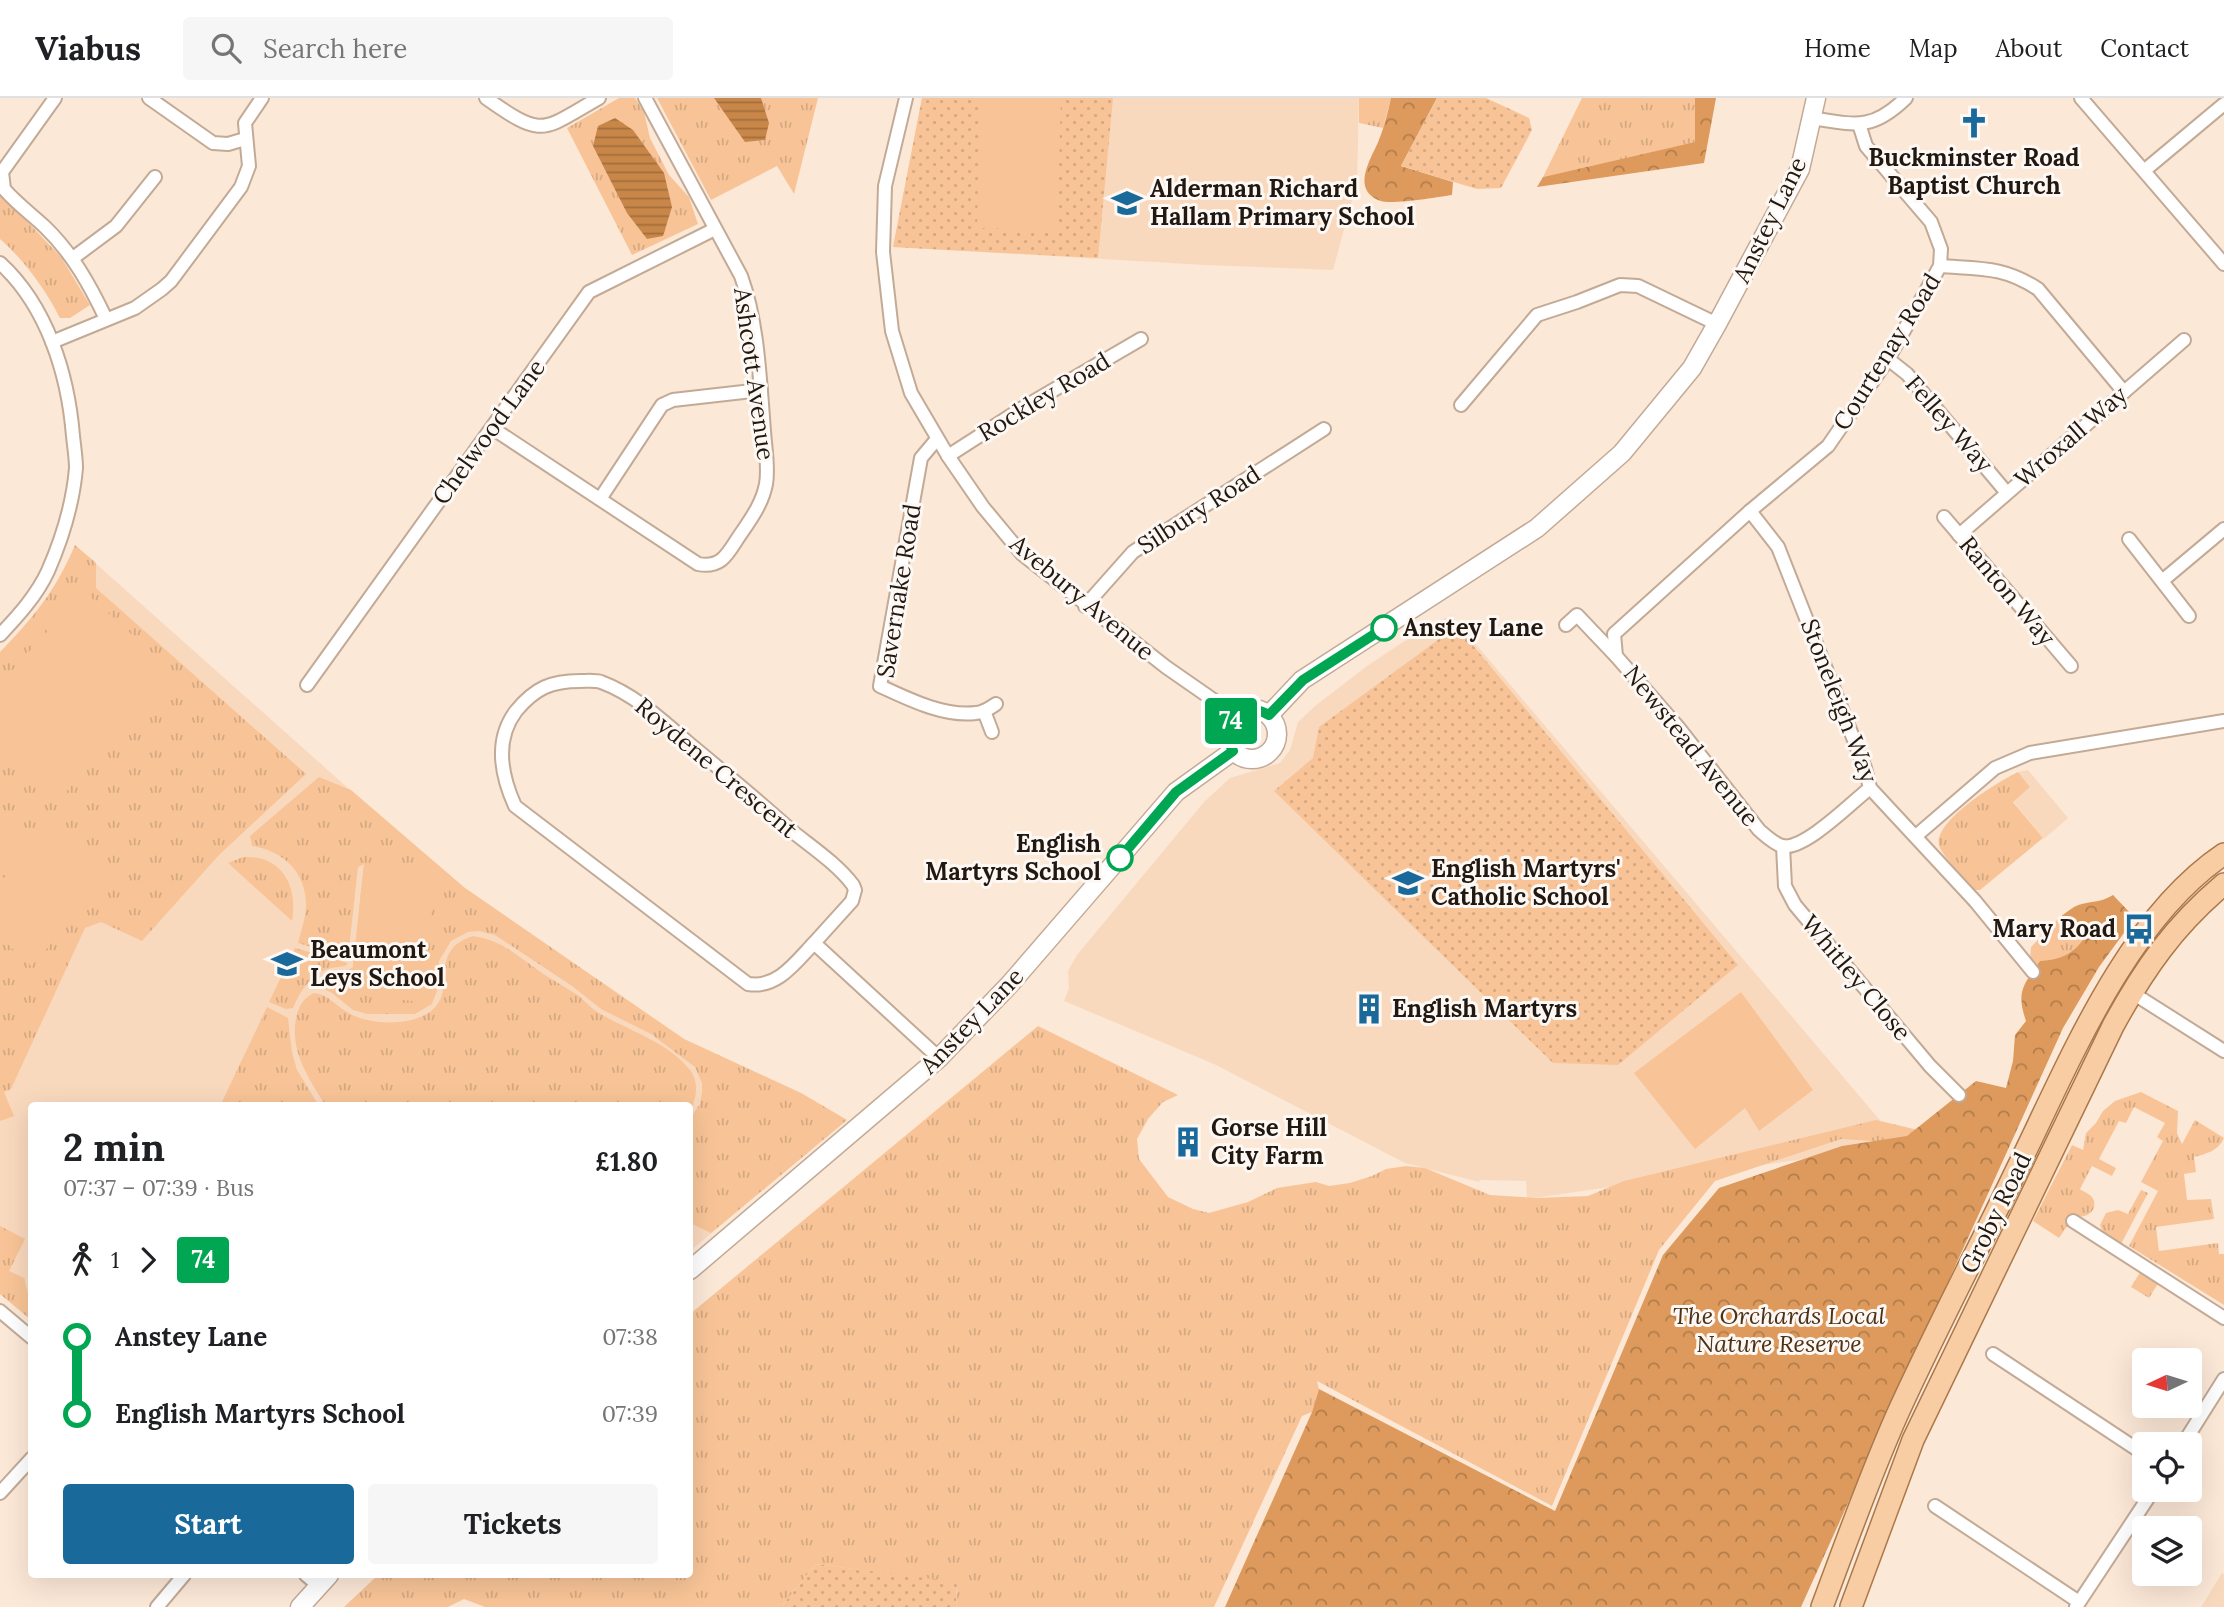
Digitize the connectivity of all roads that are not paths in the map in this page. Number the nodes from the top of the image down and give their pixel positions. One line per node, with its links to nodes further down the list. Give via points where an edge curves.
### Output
1 (55, 98): 18 (street, via 9,161 2,178 10,196)
2 (149, 98): 14 (street, via 213,143)
3 (262, 98): 14 (street, via 247,118)
4 (486, 98): 5 (street, via 516,119 547,127)
5 (599, 98)
6 (645, 98): 17 (street, Ashcott Avenue)
7 (906, 98): 33 (street, Avebury Avenue, via 885,186 883,252 892,331 911,393)
8 (1816, 98): 12 (main road, Anstey Lane)
9 (1906, 98): 13 (street, via 1875,122)
10 (2081, 98): 15 (street)
11 (2224, 104): 15 (street)
12 (1811, 118): 13 (street); 23 (main road, Anstey Lane, via 1800,169)
13 (1859, 124): 21 (street, Courtenay Road, via 1866,146 1931,222 1941,249)
14 (245, 139): 22 (street, via 249,166 244,181 171,281 135,308)
15 (2145, 170): 20 (street)
16 (155, 177): 18 (street, via 117,226)
17 (715, 229): 28 (street, Ashcott Avenue, via 748,296); 31 (street, Chelwood Lane, via 589,292)
18 (73, 258): 22 (street)
19 (0, 263): 26 (street, via 31,301)
20 (2224, 264)
21 (1940, 266): 27 (street, Courtenay Road); 29 (street, via 1992,270 2020,277 2038,289)
22 (106, 319): 26 (street)
23 (1717, 324): 30 (street, via 1638,286 1620,285 1536,315); 54 (main road, Anstey Lane, via 1692,368 1622,453 1537,528 1303,680)
24 (1140, 339): 34 (street, Rockley Road)
25 (2184, 340): 29 (street, Wroxall Way)
26 (52, 342): 46 (street, via 72,414 76,467 66,521 47,572 30,600)
27 (1888, 359): 35 (street, Felley Way, via 1907,374); 37 (street, Courtenay Road, via 1828,446)
28 (761, 390): 36 (street, via 662,405); 36 (street, Ashcott Avenue, via 766,484 759,505 724,559 711,565 692,561)
29 (2124, 392): 35 (street, Wroxall Way)
30 (1461, 405)
31 (492, 428): 36 (street); 50 (street, Chelwood Lane)
32 (1324, 429): 43 (street, Silbury Road, via 1133,552)
33 (937, 439): 34 (street, Avebury Avenue); 52 (street, Savernake Road, via 920,458 880,687 950,712)
34 (948, 456): 43 (street, Avebury Avenue, via 1022,554)
35 (2007, 493): 40 (street, Wroxall Way)
36 (600, 499)
37 (1750, 511): 47 (street, Courtenay Road); 58 (street, Stoneleigh Way, via 1778,547)
38 (1944, 517): 40 (street, Ranton Way)
39 (2224, 529): 42 (street)
40 (1959, 535): 49 (street, Ranton Way)
41 (2129, 539): 42 (street)
42 (2162, 581): 44 (street)
43 (1086, 606): 53 (street, Avebury Avenue)
44 (2189, 616)
45 (1566, 625): 48 (street, Newstead Avenue, via 1577,615)
46 (2, 627)
47 (1614, 634): 48 (street, Newstead Avenue)
48 (1616, 656): 60 (street, Newstead Avenue, via 1759,830)
49 (2071, 666)
50 (307, 685)
51 (996, 704): 52 (street, Savernake Road)
52 (984, 711): 56 (street)
53 (1235, 715): 54 (main road, via 1259,709); 57 (main road, via 1227,734)
54 (1269, 715): 57 (main road, via 1277,737 1270,752 1251,759)
55 (2224, 721): 59 (street, via 2030,753 1995,768)
56 (992, 733)
57 (1233, 751): 67 (main road, Anstey Lane, via 1176,792 1010,984)
58 (1870, 788): 59 (street, Stoneleigh Way); 60 (street, via 1809,838)
59 (1917, 835): 64 (street, Stoneleigh Way)
60 (1783, 846): 68 (street, Whitley Close, via 1785,886 1794,905)
61 (2224, 854): 87 (main road, Groby Road, via 2178,893 2151,924 2124,961 2082,1038 1896,1416)
62 (2224, 884): 65 (main road, Groby Road, via 2174,932)
63 (814, 943): 63 (street, Roydene Crescent, via 781,976 759,986 748,984 515,806 507,788 502,746 504,731 522,704 560,681 599,681 652,712 853,884 852,901); 67 (street)
64 (2033, 972)
65 (2131, 992): 66 (street); 88 (main road, Groby Road, via 1913,1440)
66 (2224, 1051)
67 (939, 1058): 70 (main road, Anstey Lane)
68 (1959, 1096)
69 (2073, 1221): 72 (street)
70 (693, 1267)
71 (0, 1311): 73 (street)
72 (2224, 1318)
73 (28, 1335)
74 (1993, 1354): 77 (street)
75 (2224, 1379): 76 (street)
76 (2191, 1432)
77 (2132, 1446)
78 (28, 1466): 79 (street)
79 (0, 1493)
80 (2145, 1502): 84 (street)
81 (1935, 1507): 84 (street)
82 (181, 1578): 85 (street)
83 (318, 1578): 86 (main road)
84 (2077, 1604)
85 (157, 1607)
86 (300, 1607)
87 (1822, 1607)
88 (1851, 1607)

